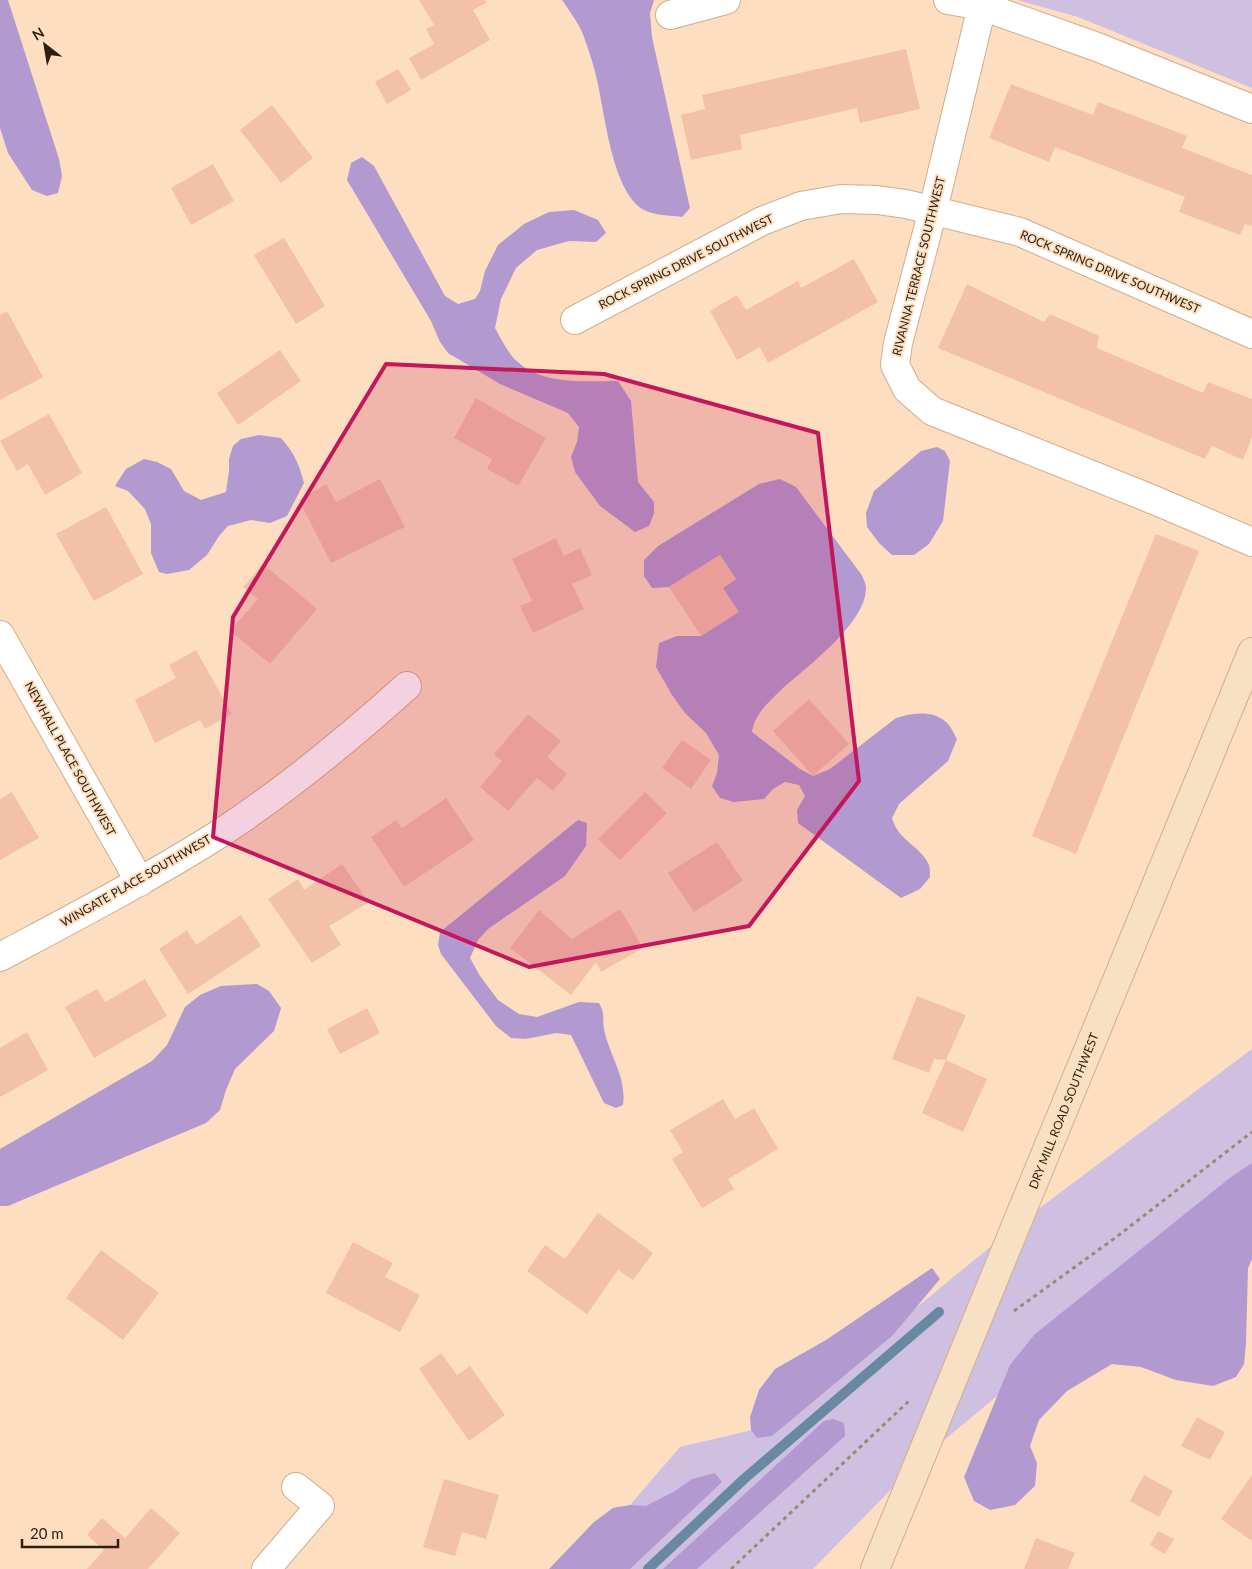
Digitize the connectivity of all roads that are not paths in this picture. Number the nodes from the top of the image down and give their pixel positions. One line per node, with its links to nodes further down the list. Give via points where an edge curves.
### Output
1 (726, 0): 4 (street)
2 (948, 0): 3 (street)
3 (982, 6): 5 (street, via 1097,47); 6 (street, RIVANNA TERRACE SOUTHWEST)
4 (670, 15)
5 (1252, 109)
6 (933, 210): 7 (street, ROCK SPRING DRIVE SOUTHWEST, via 877,200 841,199 801,206 762,221); 8 (street, ROCK SPRING DRIVE SOUTHWEST, via 1020,232); 9 (street, RIVANNA TERRACE SOUTHWEST, via 898,343 896,365 907,388 932,411)
7 (575, 320)
8 (1252, 334)
9 (1252, 542)
10 (0, 635): 13 (street, NEWHALL PLACE SOUTHWEST)
11 (1252, 652): 17 (street, DRY MILL ROAD SOUTHWEST)
12 (408, 686): 13 (street, WINGATE PLACE SOUTHWEST, via 290,784)
13 (140, 882): 14 (street, WINGATE PLACE SOUTHWEST)
14 (0, 957)
15 (296, 1487): 16 (street, via 320,1506)
16 (266, 1569)
17 (875, 1569)

